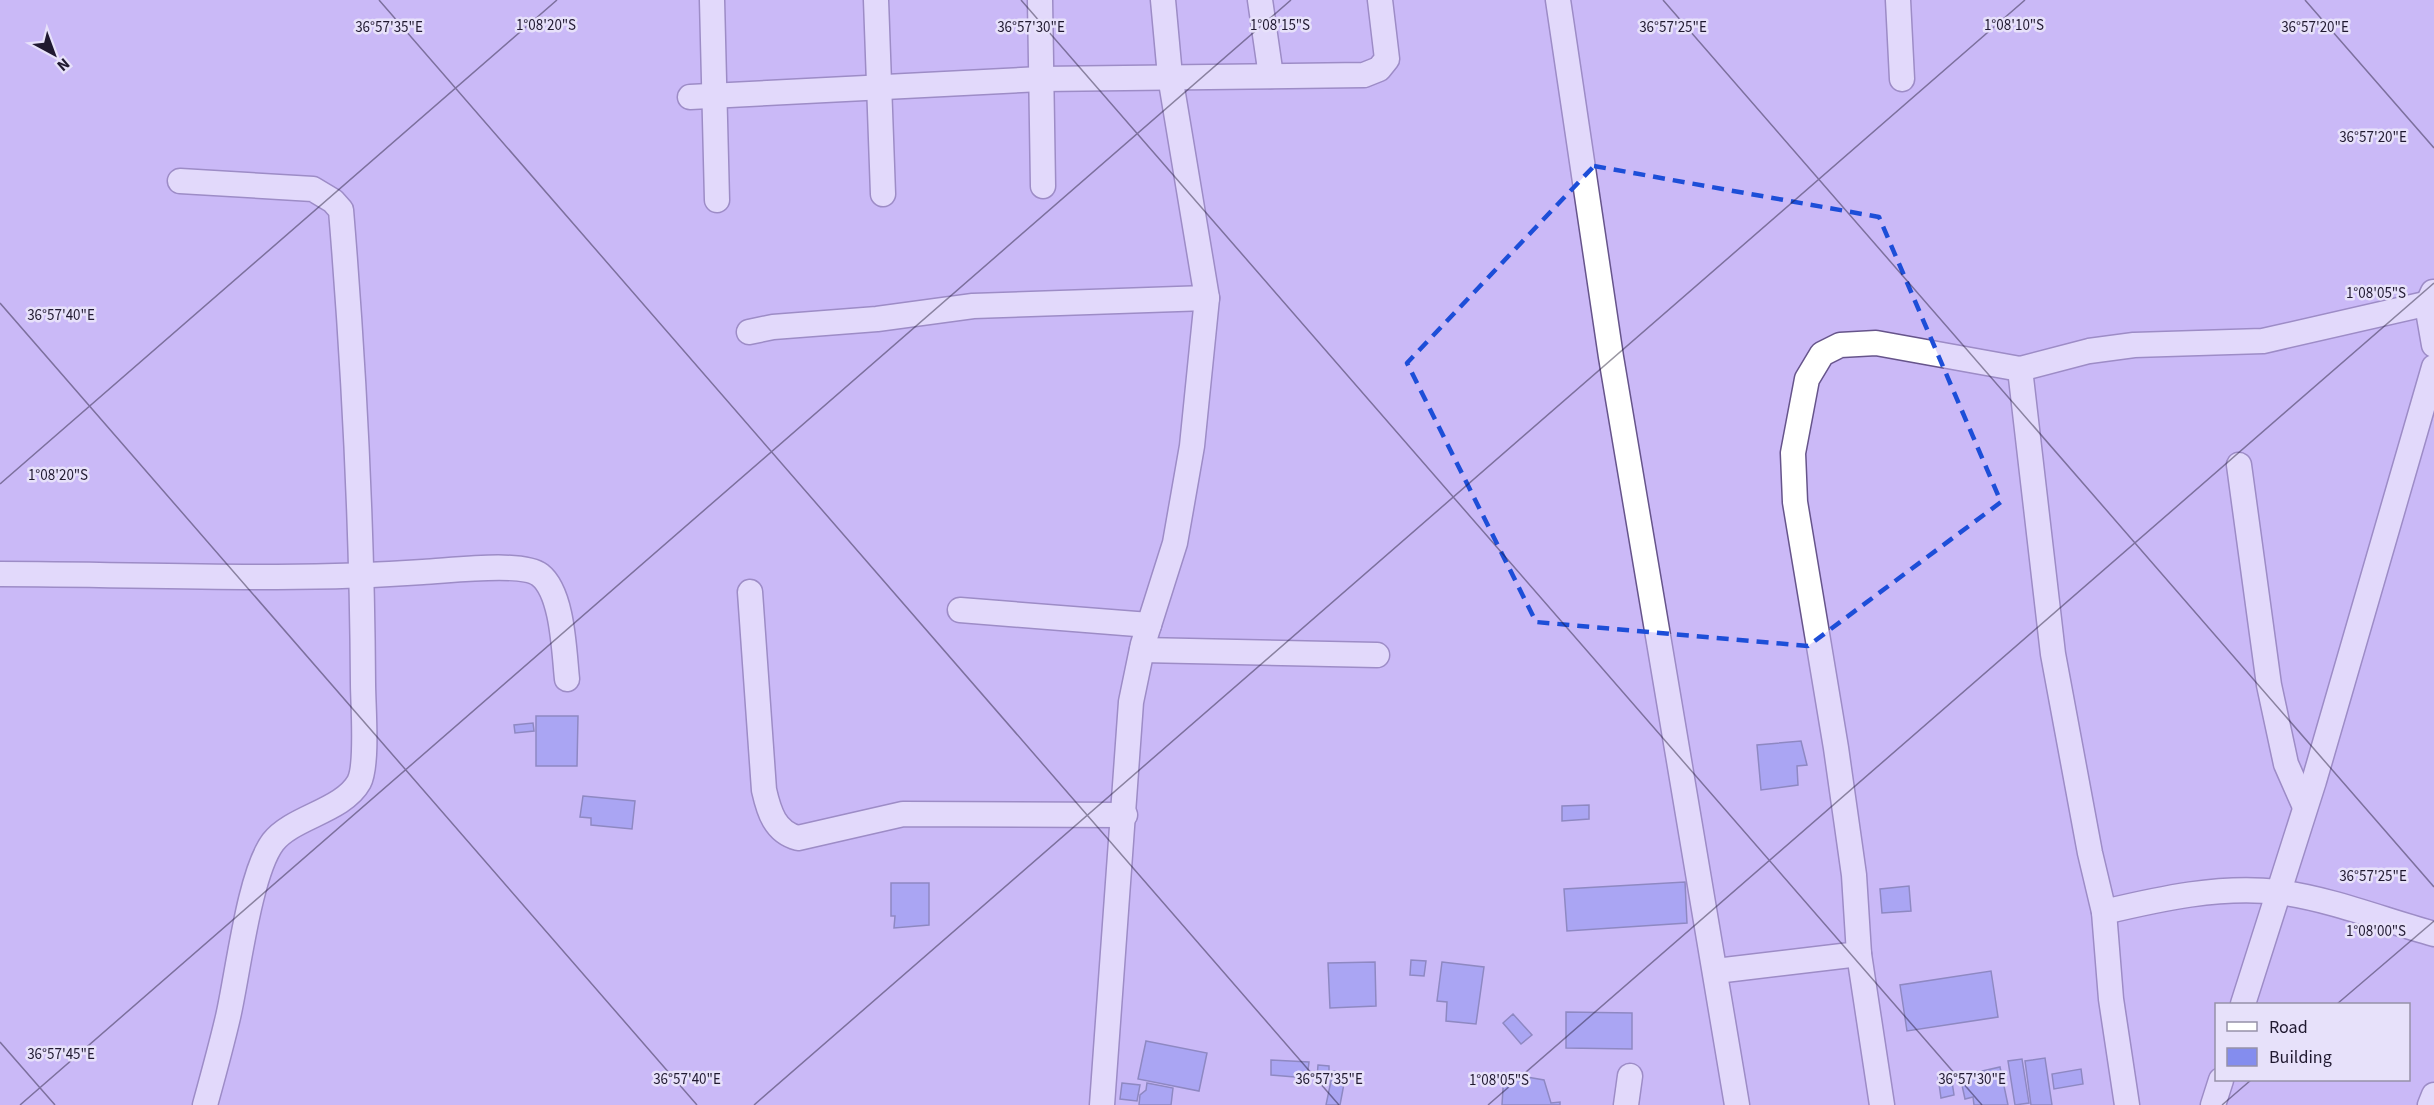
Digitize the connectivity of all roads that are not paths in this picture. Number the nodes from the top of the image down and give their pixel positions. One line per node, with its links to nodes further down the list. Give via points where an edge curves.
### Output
1 (712, 0): 14 (street)
2 (876, 0): 13 (street)
3 (1040, 0): 11 (street)
4 (1163, 0): 9 (street)
5 (1260, 0): 10 (street)
6 (1380, 0): 10 (street, via 1387,59 1378,69 1364,75)
7 (1558, 0): 41 (street, via 1611,357)
8 (1898, 0): 12 (street)
9 (1170, 76): 10 (street); 11 (street); 20 (street)
10 (1271, 76)
11 (1041, 79): 13 (street); 17 (street)
12 (1902, 79)
13 (878, 86): 14 (street); 18 (street)
14 (714, 96): 15 (street); 19 (street)
15 (690, 97)
16 (180, 181): 28 (street, via 313,189 341,210)
17 (1043, 186)
18 (883, 194)
19 (717, 200)
20 (1207, 298): 22 (street, via 974,306); 31 (street, via 1192,446 1177,533)
21 (2432, 298): 23 (street); 25 (street, via 2263,340 2134,345 2089,351)
22 (749, 332)
23 (2434, 345)
24 (2434, 367): 35 (street)
25 (2020, 369): 38 (street, via 2053,654); 40 (street, via 1876,343 1840,345 1822,354 1807,379 1793,453 1795,502 1838,759 1854,875)
26 (2239, 465): 35 (street, via 2269,685 2286,764)
27 (0, 574): 28 (street)
28 (362, 577): 34 (street, via 481,568 530,570 539,574 555,600); 46 (street, via 364,737 358,783 346,795 285,831 273,842 263,861)
29 (750, 592): 36 (street, via 764,790 770,813 787,835 798,838 903,814)
30 (960, 610): 31 (street)
31 (1149, 626): 32 (street)
32 (1142, 650): 33 (street); 36 (street, via 1131,702)
33 (1377, 655)
34 (567, 679)
35 (2305, 807): 37 (street)
36 (1125, 815): 47 (street)
37 (2277, 892): 38 (street, via 2160,899); 39 (street); 42 (street)
38 (2104, 912): 51 (street, via 2111,999)
39 (2434, 934)
40 (1859, 954): 41 (street); 50 (street)
41 (1716, 971): 49 (street)
42 (2244, 1003)
43 (1630, 1076): 48 (street)
44 (2221, 1081): 52 (street)
45 (2434, 1095): 53 (street)
46 (205, 1105)
47 (1102, 1105)
48 (1626, 1105)
49 (1737, 1105)
50 (1882, 1105)
51 (2127, 1105)
52 (2213, 1105)
53 (2430, 1105)

